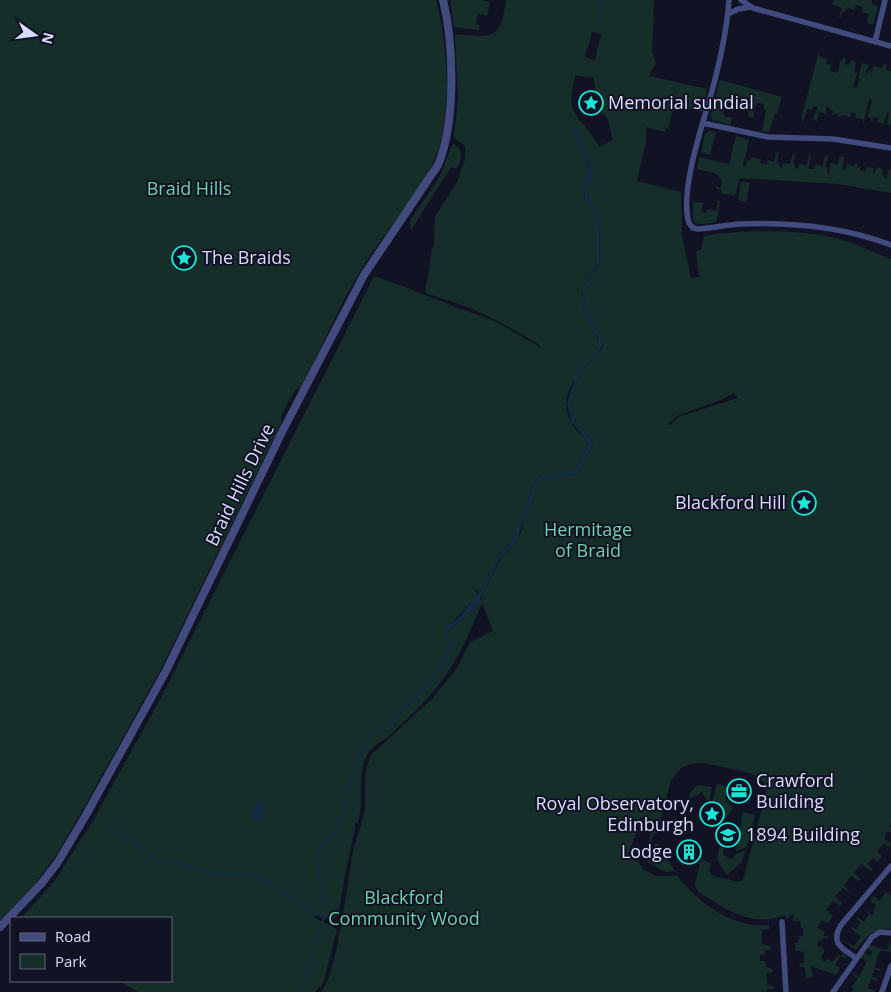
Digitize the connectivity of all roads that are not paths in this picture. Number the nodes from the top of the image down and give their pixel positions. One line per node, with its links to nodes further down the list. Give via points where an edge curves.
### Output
1 (442, 0): 14 (street, Braid Hills Drive, via 448,37 450,122 438,165 364,275 282,432 166,671 86,815 41,884)
2 (729, 0): 6 (street)
3 (741, 0): 5 (street)
4 (885, 0): 7 (street)
5 (753, 8): 6 (street, via 739,8); 7 (street)
6 (728, 14): 9 (street)
7 (875, 42): 8 (street)
8 (891, 46)
9 (703, 123): 10 (street, via 768,137 833,139); 11 (street, via 689,184 688,222 692,227 760,224 816,227)
10 (891, 148)
11 (891, 245)
12 (891, 866): 16 (street, via 838,931 836,940 839,945)
13 (782, 922): 18 (street)
14 (0, 927)
15 (891, 934): 16 (street, via 882,932 874,935)
16 (856, 958): 19 (street)
17 (891, 966): 20 (street)
18 (786, 992)
19 (833, 992)
20 (882, 992)

